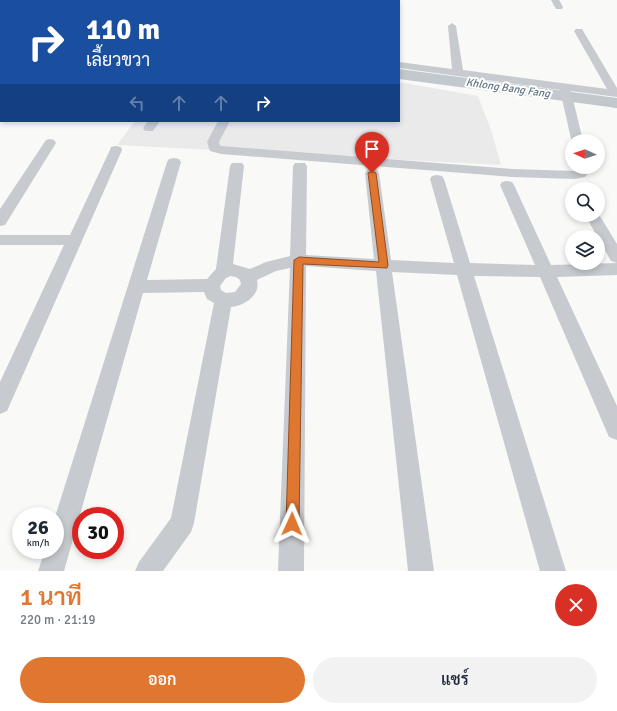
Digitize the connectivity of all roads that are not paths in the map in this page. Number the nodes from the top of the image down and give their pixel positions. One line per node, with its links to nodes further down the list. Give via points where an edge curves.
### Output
1 (452, 26): 4 (street)
2 (580, 31): 6 (street)
3 (400, 64): 4 (street)
4 (458, 73): 5 (street)
5 (565, 91): 6 (street); 8 (street)
6 (616, 94)
7 (224, 122): 15 (street, via 214,142 214,148 221,150 512,174)
8 (575, 134)
9 (50, 143): 18 (street)
10 (116, 150): 21 (street)
11 (174, 162): 30 (street)
12 (237, 166): 28 (street)
13 (300, 166): 23 (street)
14 (372, 173): 24 (street)
15 (580, 174)
16 (437, 179): 25 (street)
17 (507, 185): 27 (street)
18 (0, 221)
19 (596, 222): 22 (street)
20 (0, 240): 21 (street)
21 (76, 240): 32 (street)
22 (617, 256)
23 (299, 260): 24 (street); 29 (street, via 272,266); 36 (street)
24 (384, 265): 25 (street); 37 (street)
25 (464, 269): 27 (street); 38 (street)
26 (617, 269): 27 (street)
27 (546, 271): 33 (street)
28 (224, 272): 29 (street, via 240,272); 31 (street, via 216,277)
29 (248, 277): 31 (street, via 250,287 237,299)
30 (136, 287): 31 (street); 34 (street)
31 (217, 292): 35 (street, via 182,523)
32 (0, 404)
33 (617, 430)
34 (50, 571)
35 (148, 571)
36 (291, 571)
37 (421, 571)
38 (553, 571)

